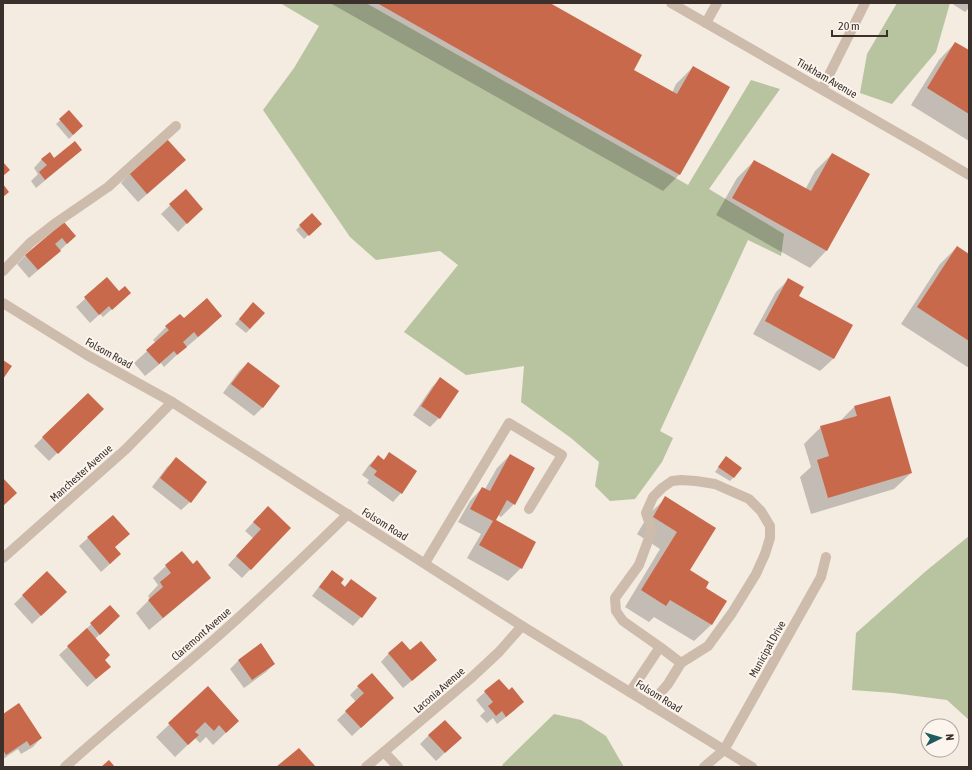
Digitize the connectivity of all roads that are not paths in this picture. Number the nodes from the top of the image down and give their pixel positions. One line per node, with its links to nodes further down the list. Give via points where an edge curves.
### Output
1 (672, 3): 4 (street, Tinkham Avenue)
2 (717, 3): 4 (street)
3 (865, 3): 5 (street)
4 (706, 23): 5 (street, Tinkham Avenue)
5 (822, 88): 7 (street, Tinkham Avenue)
6 (176, 126): 8 (street, via 108,187 30,243)
7 (969, 175)
8 (3, 271)
9 (3, 303): 10 (street, Folsom Road, via 87,355)
10 (172, 402): 12 (street, Folsom Road); 14 (street, Manchester Avenue, via 126,449)
11 (529, 509): 15 (street, via 562,455 509,423)
12 (348, 514): 15 (street, Folsom Road); 23 (street, Claremont Avenue, via 233,622)
13 (826, 557): 21 (street, Municipal Drive, via 821,577)
14 (3, 558)
15 (424, 563): 16 (street, Folsom Road)
16 (522, 626): 19 (street, Folsom Road); 22 (street, Laconia Avenue, via 470,679)
17 (660, 647): 18 (street); 18 (street, via 622,621 616,611 615,598 639,564 652,530 646,513 653,497 667,484 681,480 715,484 749,500 761,511 770,526 770,538 756,574 732,613 708,646); 19 (street)
18 (681, 663): 20 (street, via 668,684)
19 (630, 692): 20 (street, Folsom Road)
20 (650, 705): 21 (street, Folsom Road)
21 (724, 750): 26 (street); 27 (street, Folsom Road)
22 (384, 752): 24 (street, Laconia Avenue); 25 (street)
23 (65, 767)
24 (366, 767)
25 (398, 767)
26 (704, 767)
27 (752, 767)

